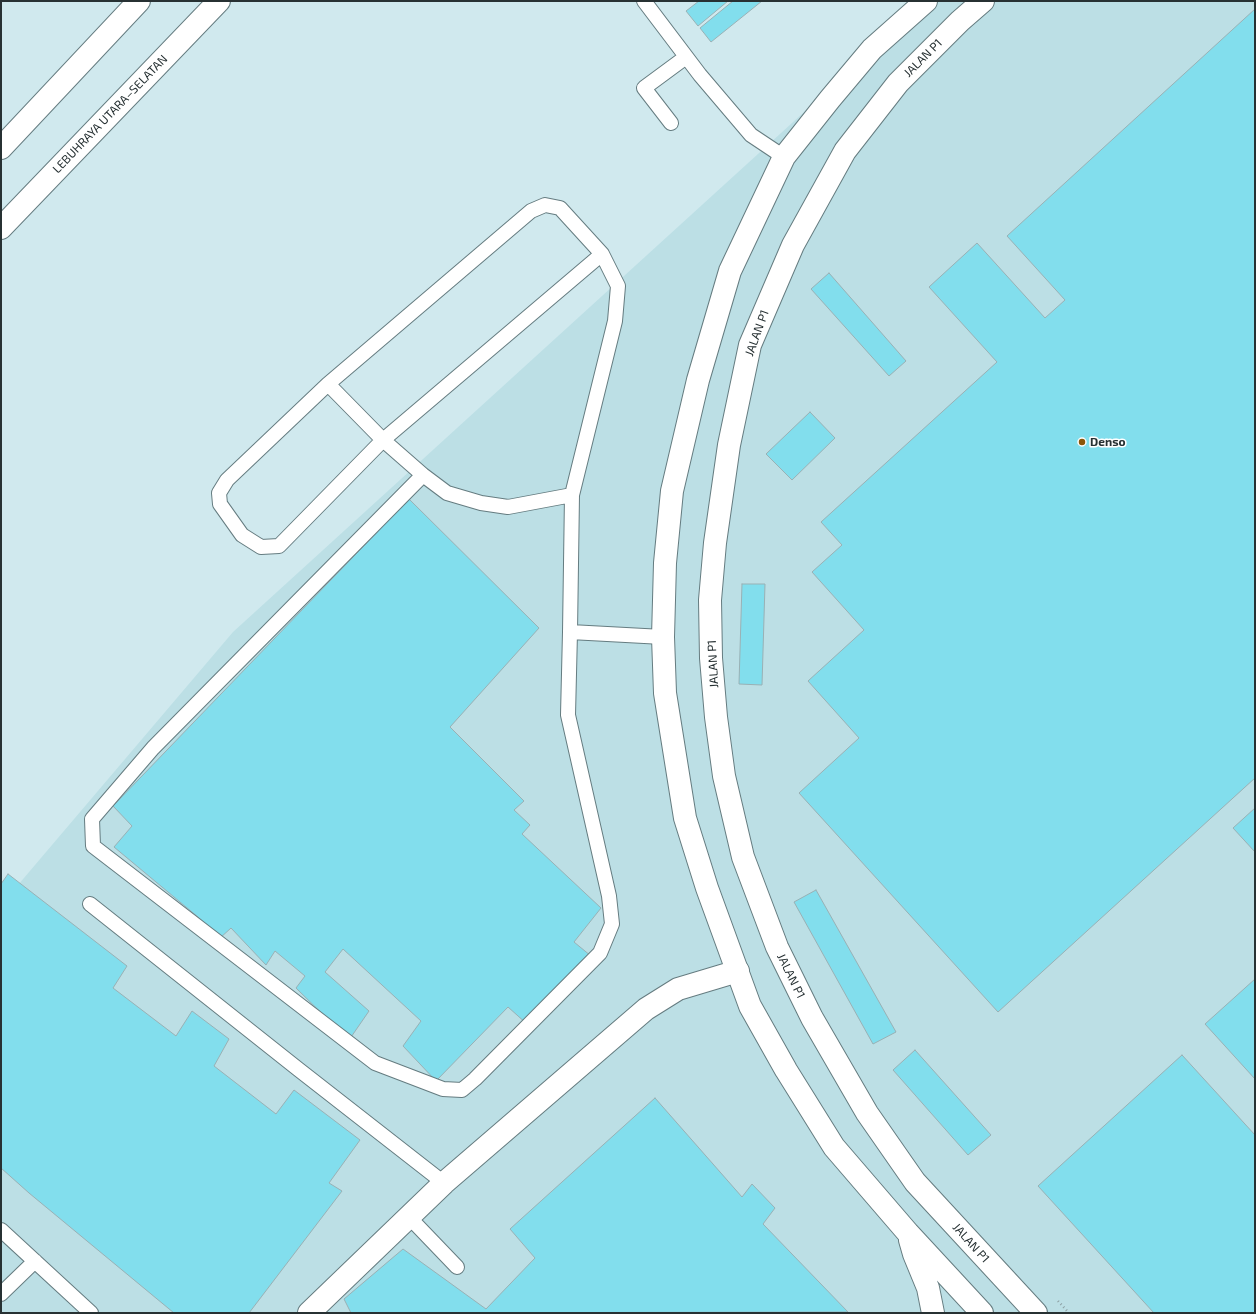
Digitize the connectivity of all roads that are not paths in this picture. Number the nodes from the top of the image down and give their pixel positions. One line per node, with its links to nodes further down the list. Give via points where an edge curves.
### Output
1 (139, 1): 8 (main road)
2 (219, 1): 10 (main road, LEBUHRAYA UTARA–SELATAN)
3 (644, 1): 6 (lane)
4 (926, 1): 9 (main road, via 872,49)
5 (983, 1): 27 (main road, JALAN P1, via 898,83 845,151 793,245 750,345 729,445 714,543 710,600 711,658 724,776 742,856 777,947 812,1018 867,1113 915,1182)
6 (686, 57): 7 (lane, via 644,88); 9 (lane, via 751,135)
7 (671, 123)
8 (1, 148)
9 (784, 157): 17 (main road, via 730,271 698,380 672,491 665,563)
10 (1, 228)
11 (602, 254): 12 (lane, via 560,208 545,206 531,211); 13 (lane); 15 (lane, via 618,286 615,321)
12 (328, 384): 13 (lane); 13 (lane, via 227,480 219,493 220,504 242,535 261,547 279,546)
13 (383, 440): 14 (lane)
14 (423, 475): 15 (lane, via 447,493 481,504 508,507); 16 (lane, via 153,748 92,819 93,846 375,1063 443,1089 462,1090 475,1080 600,953 612,924 610,896 568,715)
15 (572, 494): 16 (lane)
16 (570, 632): 17 (lane)
17 (663, 637): 19 (main road, via 665,693 685,818 707,888)
18 (90, 904): 20 (lane)
19 (738, 971): 20 (main road, via 678,989 646,1009); 23 (main road, via 750,1006 834,1147)
20 (444, 1183): 21 (main road)
21 (409, 1217): 25 (lane); 29 (main road)
22 (1, 1230): 24 (lane)
23 (908, 1233): 30 (main road, via 928,1288); 31 (main road)
24 (35, 1261): 26 (lane); 28 (lane)
25 (457, 1267)
26 (1, 1294)
27 (1026, 1310)
28 (91, 1313)
29 (309, 1313)
30 (932, 1313)
31 (982, 1313)

